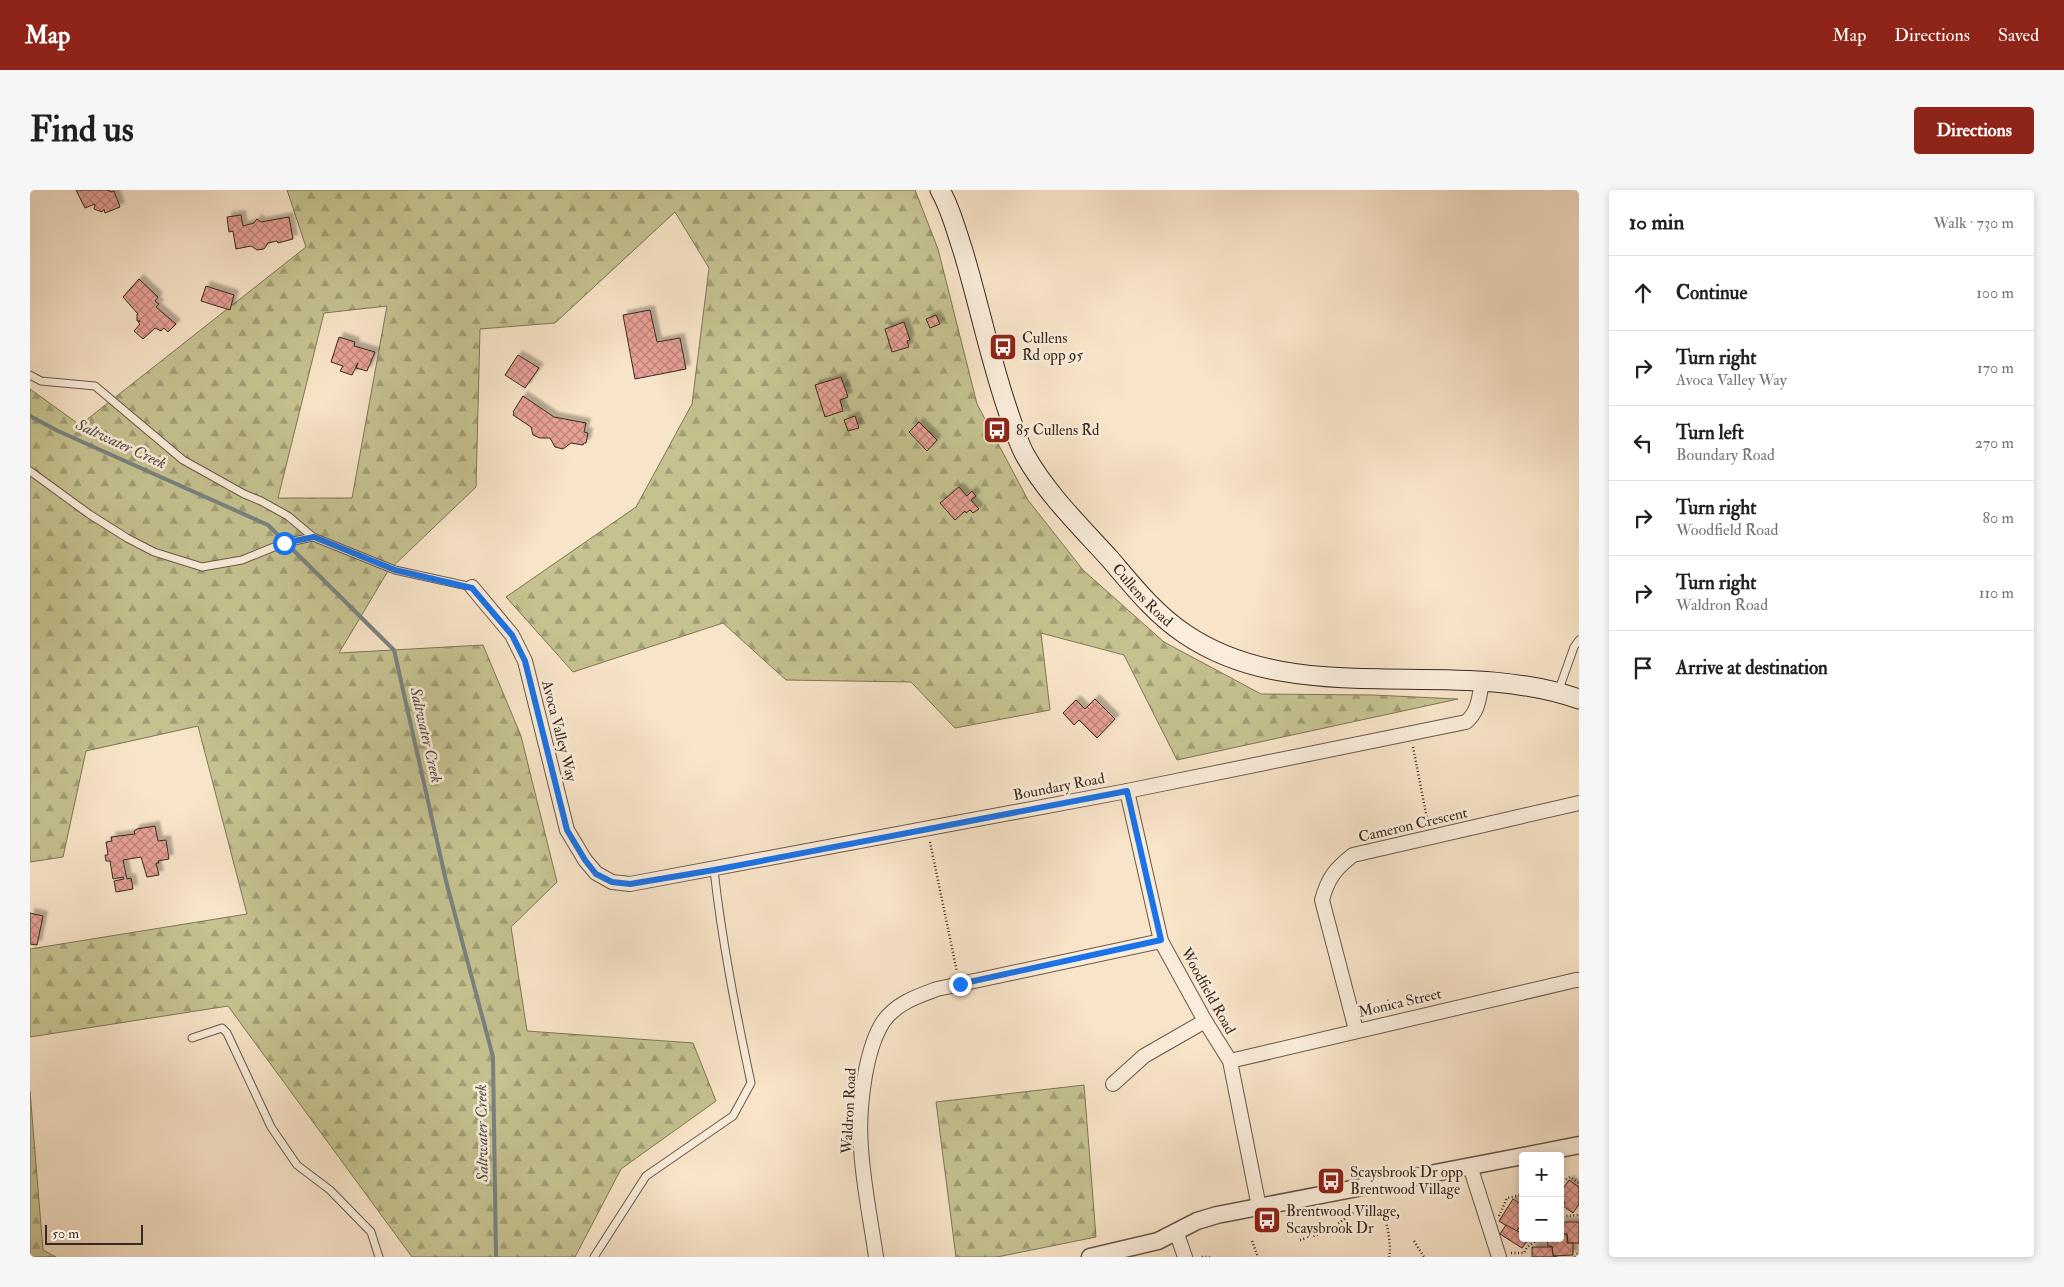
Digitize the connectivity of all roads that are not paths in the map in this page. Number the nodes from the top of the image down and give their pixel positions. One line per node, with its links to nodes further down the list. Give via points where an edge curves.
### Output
1 (940, 190): 7 (main road, Cullens Road, via 951,213 1008,411 1024,454 1049,491 1156,612 1186,635 1219,653 1278,671 1315,676)
2 (30, 375): 4 (lane, via 41,381 95,386 183,460 288,516)
3 (30, 471): 4 (lane, via 127,538 154,552 202,567 242,560 284,543)
4 (314, 537): 5 (lane, via 395,570)
5 (472, 588): 13 (street, Avoca Valley Way, via 512,635 525,661 567,830 596,874)
6 (1579, 640): 8 (lane)
7 (1482, 682): 8 (main road, Cullens Road); 10 (street, Boundary Road, via 1477,708 1466,722)
8 (1558, 692): 9 (main road, Cullens Road)
9 (1579, 699)
10 (1127, 791): 12 (street, Boundary Road); 14 (street, Woodfield Road)
11 (1579, 802): 17 (street, Cameron Crescent, via 1353,855 1336,868 1322,900)
12 (714, 870): 13 (street, Boundary Road, via 630,884); 28 (lane, via 729,977 752,1083 733,1116 646,1176)
13 (612, 882)
14 (1161, 940): 16 (street, Woodfield Road); 29 (street, Waldron Road, via 938,989 908,1000 884,1021 868,1055 860,1147)
15 (1579, 980): 17 (street, Monica Street)
16 (1205, 1021): 19 (street, Woodfield Road); 20 (street, via 1144,1056)
17 (1356, 1030): 19 (street, Monica Street)
18 (192, 1038): 27 (lane, via 222,1028 227,1033 276,1134 297,1165 330,1190 371,1232)
19 (1230, 1061): 25 (street, Woodfield Road)
20 (1113, 1084)
21 (1579, 1145): 22 (street)
22 (1543, 1152)
23 (1519, 1157): 24 (street)
24 (1470, 1166): 25 (street); 32 (street)
25 (1259, 1206): 26 (street, via 1204,1219)
26 (1176, 1231): 30 (street, via 1158,1241); 31 (street)
27 (379, 1257)
28 (594, 1257)
29 (876, 1257)
30 (1090, 1257)
31 (1185, 1257)
32 (1499, 1257)

